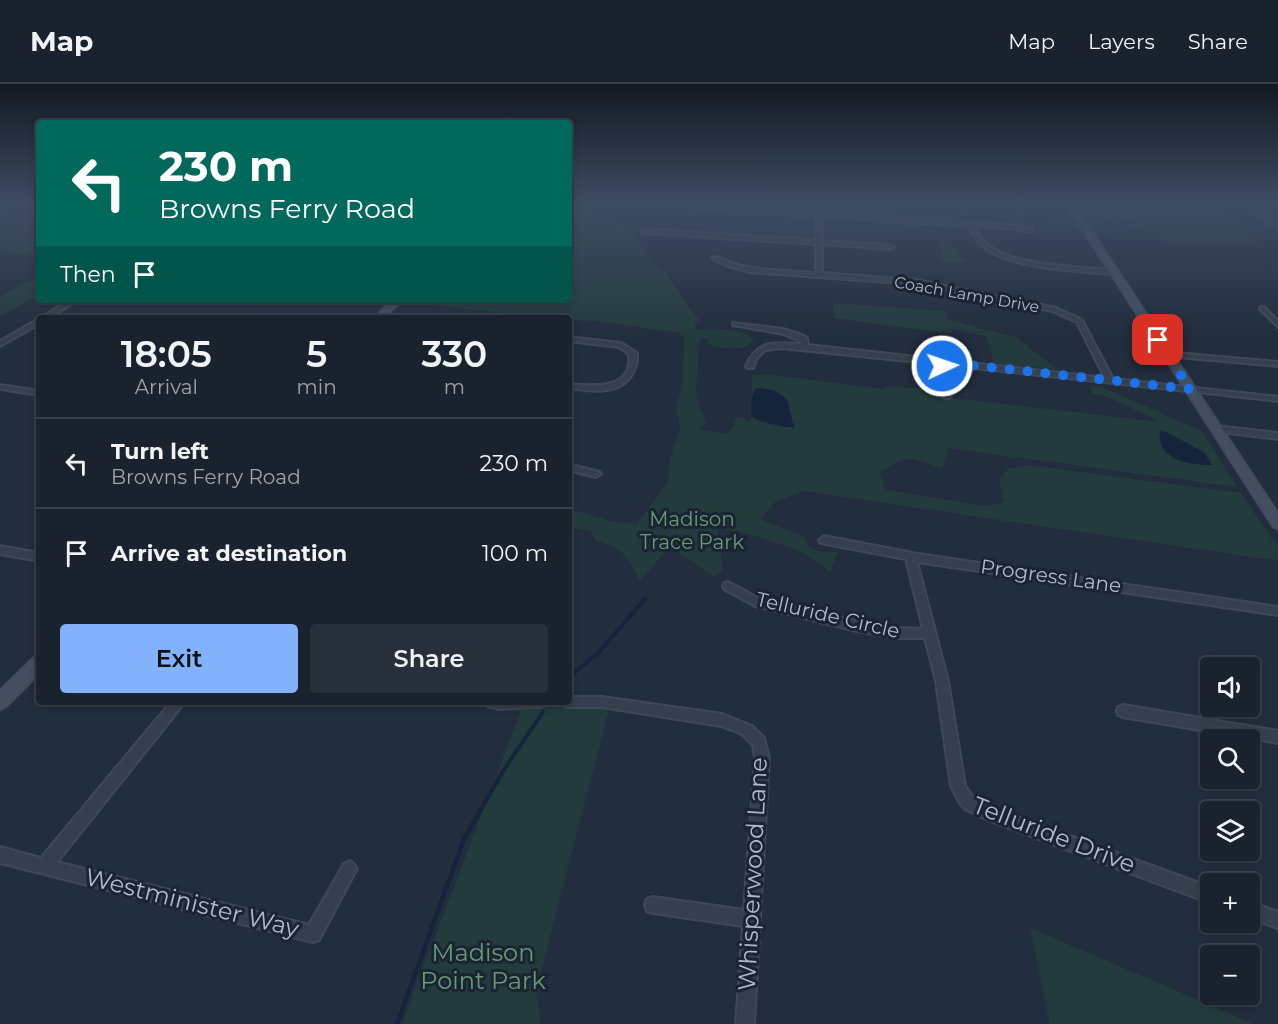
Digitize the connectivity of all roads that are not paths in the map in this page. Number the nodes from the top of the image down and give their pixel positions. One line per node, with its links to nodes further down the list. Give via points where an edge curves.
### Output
1 (818, 248): 6 (street)
2 (990, 248): 5 (street, via 1024,261)
3 (1099, 248): 5 (street)
4 (716, 258): 6 (street, Coach Lamp Drive, via 750,270)
5 (1113, 270): 18 (street)
6 (819, 275): 22 (street, Coach Lamp Drive, via 927,284 1064,312 1080,321)
7 (69, 303): 10 (street)
8 (394, 303): 11 (street)
9 (1262, 308): 14 (street)
10 (49, 315)
11 (382, 315)
12 (36, 324): 16 (street)
13 (735, 324): 17 (street, via 798,334)
14 (1278, 325)
15 (572, 339): 23 (street, via 621,345 633,353 634,360 628,377 616,385)
16 (0, 344)
17 (804, 347): 19 (street); 21 (street, via 763,348 753,356)
18 (1167, 354): 20 (street); 25 (street)
19 (942, 362): 22 (street); 27 (street)
20 (1278, 364)
21 (750, 366)
22 (1110, 380): 25 (street)
23 (572, 386)
24 (0, 387): 26 (street)
25 (1190, 389): 28 (street); 29 (street)
26 (36, 393)
27 (947, 397)
28 (1278, 399)
29 (1216, 429): 30 (street); 33 (street)
30 (1278, 436)
31 (572, 468): 32 (street)
32 (596, 474)
33 (1278, 525)
34 (824, 540): 37 (street, Progress Lane)
35 (0, 550): 36 (street)
36 (36, 556)
37 (910, 556): 39 (street, Progress Lane); 40 (street, Telluride Drive)
38 (728, 586): 40 (street, Telluride Circle, via 755,602 897,633)
39 (1278, 611)
40 (930, 634): 50 (street, Telluride Drive, via 963,800 990,814)
41 (36, 666): 42 (street)
42 (0, 702)
43 (572, 702): 53 (street, Whisperwood Lane, via 602,702 722,720 747,730 759,742 762,758)
44 (177, 705): 48 (street)
45 (1123, 711): 46 (street)
46 (1278, 737)
47 (0, 855): 48 (street, Westminister Way)
48 (44, 866): 49 (street, Westminister Way, via 314,934)
49 (349, 869)
50 (1200, 891)
51 (653, 905): 53 (street)
52 (1260, 914): 54 (street)
53 (752, 919): 55 (street, Whisperwood Lane)
54 (1278, 920)
55 (745, 1024)

